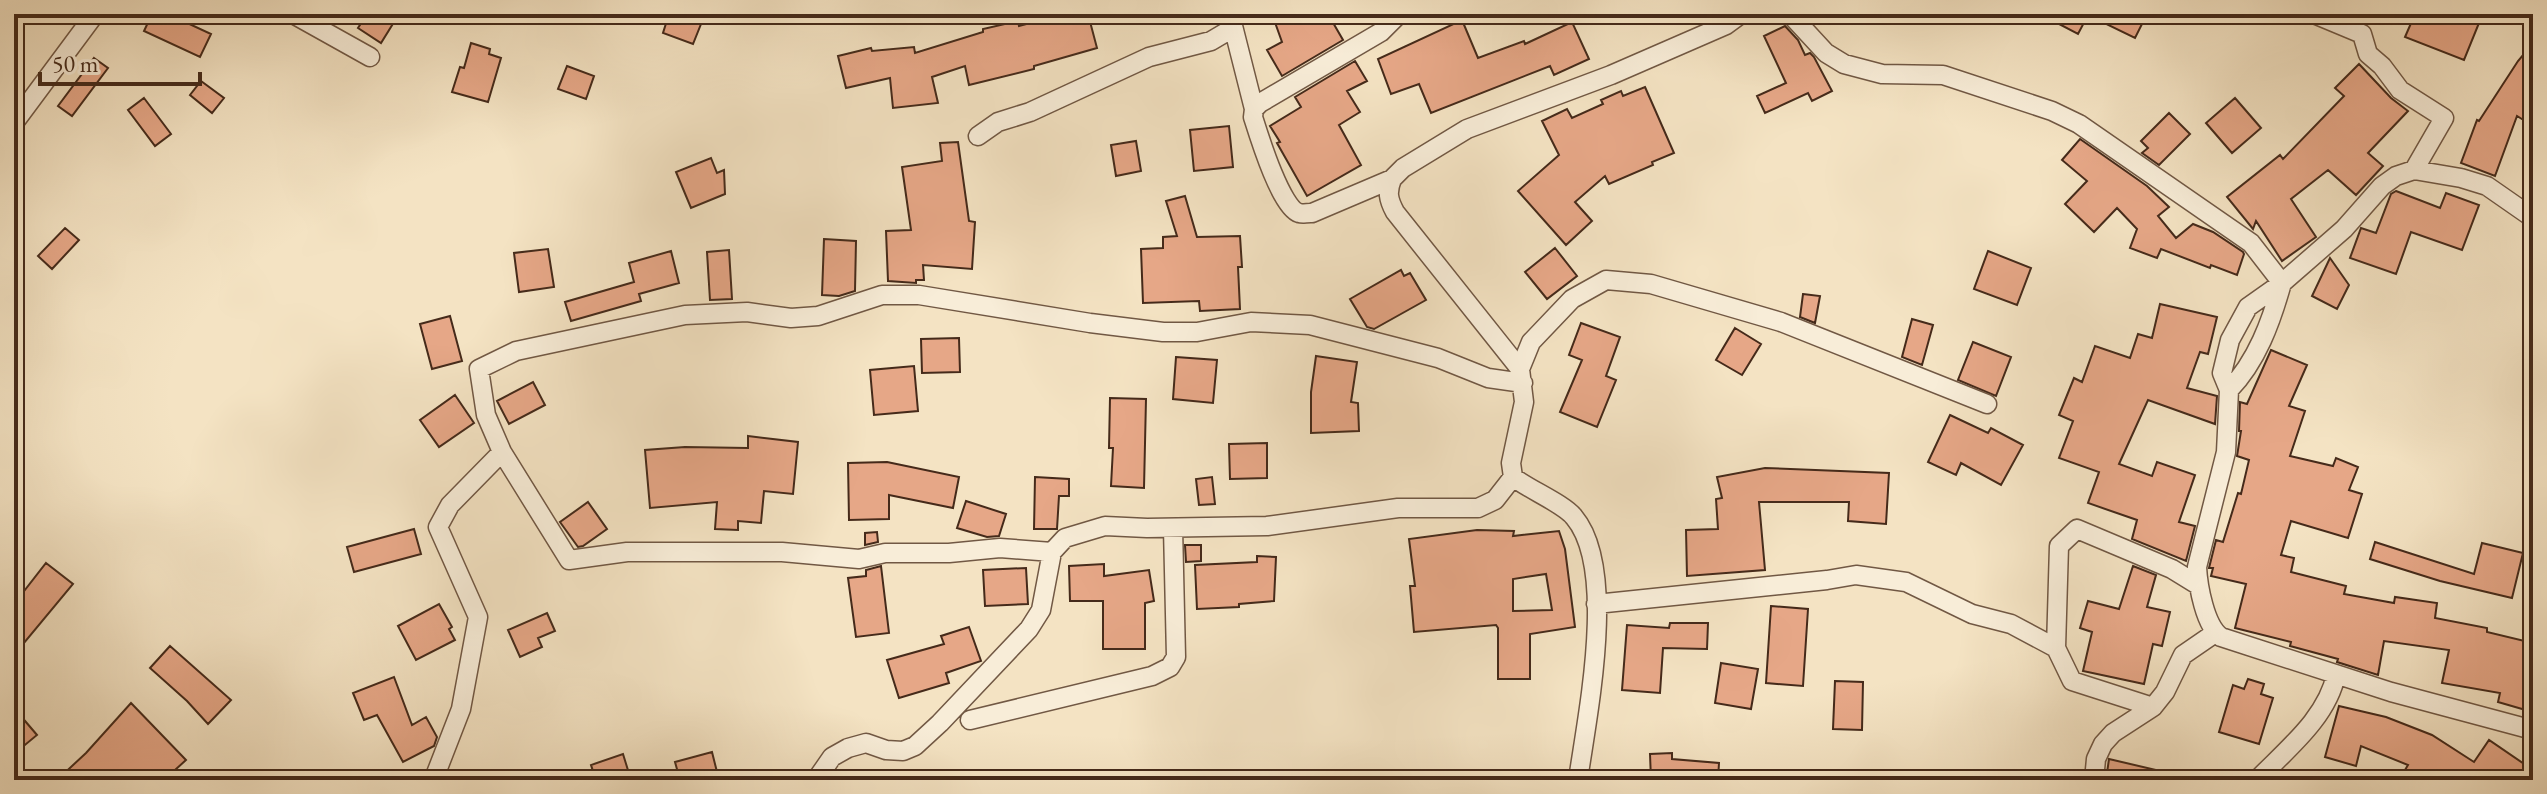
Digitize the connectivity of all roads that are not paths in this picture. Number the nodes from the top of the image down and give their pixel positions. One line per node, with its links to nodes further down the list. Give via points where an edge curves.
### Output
1 (71, 14): 9 (street)
2 (95, 14): 9 (street)
3 (293, 14): 10 (street)
4 (1399, 14): 11 (street, via 1381,32)
5 (1741, 14): 15 (street, via 1611,75 1467,129)
6 (1790, 14): 17 (street, via 1826,53 1844,64 1882,74 1943,75 2079,124 2251,243)
7 (2314, 14): 14 (street, via 2362,34 2368,54 2400,90 2444,118)
8 (1231, 21): 11 (street); 13 (street, via 1211,41 1149,57 998,122)
9 (84, 30): 12 (street)
10 (370, 57)
11 (1254, 109): 15 (street, via 1269,167 1299,214)
12 (14, 123)
13 (978, 136)
14 (2414, 170): 16 (street, via 2487,186); 17 (street, via 2382,186 2344,229)
15 (1392, 179): 18 (street, via 1389,200 1395,212)
16 (2533, 218)
17 (2282, 283): 19 (street, via 2272,320); 19 (street, via 2248,307 2230,340 2222,373)
18 (1522, 376): 20 (street, via 1531,342 1572,299 1606,280 1651,284 1781,322); 21 (street, via 1488,378 1438,358 1310,325 1251,322 1163,332 919,295 882,295 818,316 685,315 516,351 479,369 486,415); 22 (street, via 1524,402 1511,463)
19 (2229, 390): 25 (street, via 2226,452 2197,567)
20 (1987, 404)
21 (502, 452): 24 (street, via 569,560 627,552 782,552 859,559 1000,548); 33 (street, via 450,505 438,527 478,617 461,709)
22 (1513, 477): 23 (street, via 1495,500 1478,508 1398,508 1267,526); 26 (street, via 1573,514 1586,536)
23 (1173, 528): 24 (street, via 1105,526 1065,538); 31 (street, via 1176,657 1170,667 1152,676)
24 (1052, 552): 34 (street, via 1041,610 1029,629 940,723 903,751 866,743 848,748 832,757)
25 (2198, 585): 27 (street); 28 (street, via 2077,529 2059,546)
26 (1596, 604): 28 (street, via 1856,575 1906,582); 35 (street)
27 (2215, 633): 29 (street); 30 (street, via 2183,655)
28 (2056, 648): 30 (street, via 2072,681)
29 (2336, 674): 32 (street); 37 (street, via 2333,691 2302,734)
30 (2153, 707): 36 (street, via 2103,744)
31 (970, 720)
32 (2533, 730)
33 (437, 780)
34 (816, 780)
35 (1578, 780)
36 (2094, 780)
37 (2257, 780)

